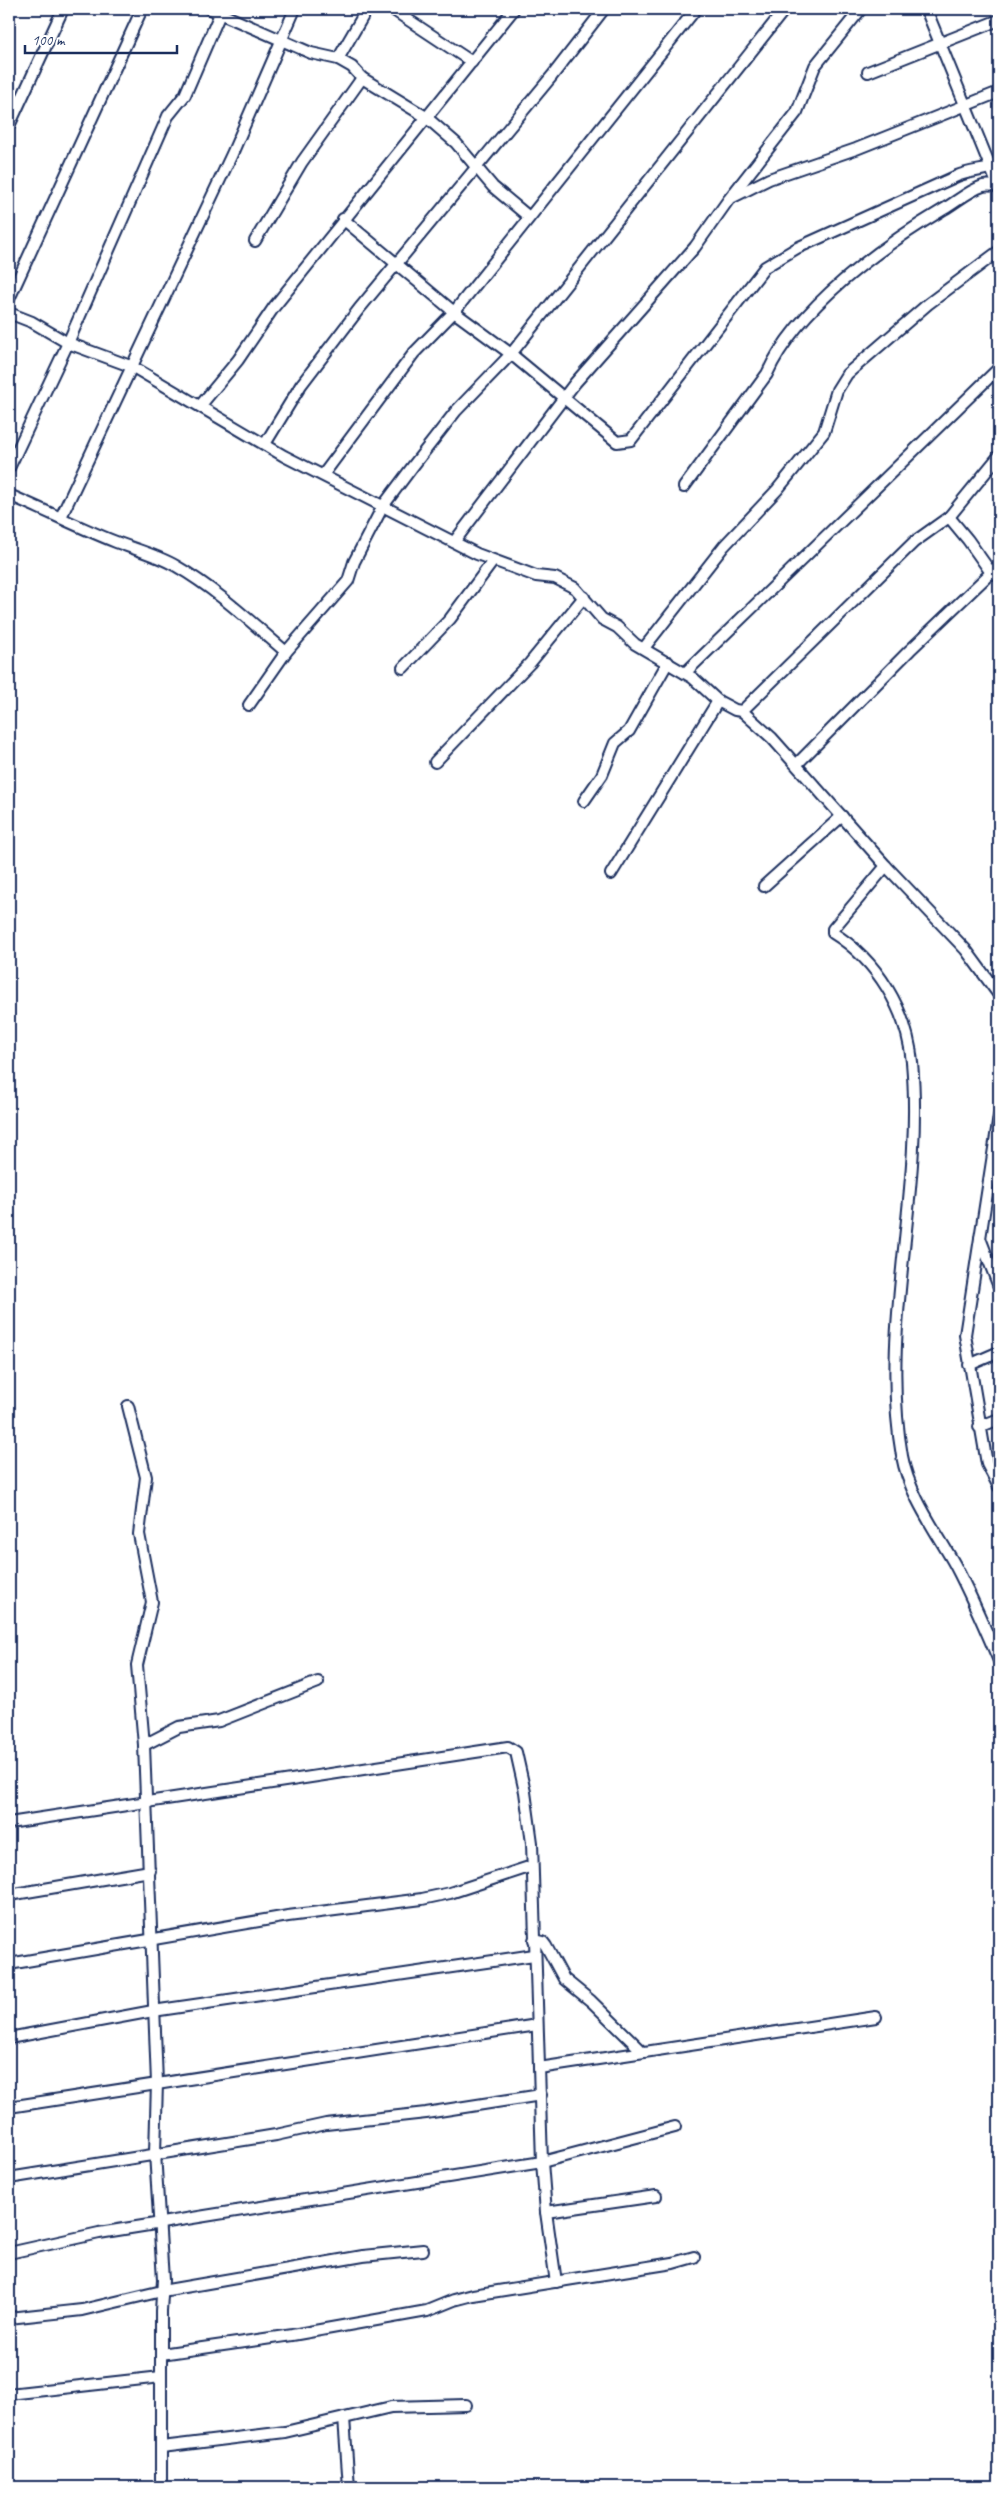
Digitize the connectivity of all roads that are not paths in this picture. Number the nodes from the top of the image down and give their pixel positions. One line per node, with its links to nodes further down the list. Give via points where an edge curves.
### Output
1 (63, 9): 24 (street)
2 (142, 9): 34 (street)
3 (210, 9): 13 (street)
4 (295, 9): 15 (street)
5 (368, 9): 17 (street)
6 (392, 9): 18 (street)
7 (514, 9): 18 (street)
8 (604, 9): 25 (street)
9 (696, 9): 29 (street)
10 (786, 9): 38 (street)
11 (861, 9): 28 (street, via 815,66 797,112)
12 (926, 9): 16 (street)
13 (221, 11): 15 (street); 37 (street, via 184,95 168,116)
14 (999, 20): 16 (street)
15 (280, 40): 17 (street, via 311,53); 39 (street, via 232,154)
16 (939, 46): 19 (street); 22 (street)
17 (338, 59): 20 (street)
18 (472, 62): 23 (street)
19 (868, 72)
20 (362, 78): 23 (street); 31 (street, via 302,162)
21 (999, 92): 22 (street)
22 (965, 108): 26 (street); 28 (street, via 769,179)
23 (426, 117): 25 (street); 30 (street)
24 (9, 126)
25 (478, 166): 29 (street, via 493,187); 33 (street)
26 (995, 167): 27 (street); 41 (street, via 957,176 797,248 765,267 631,440 617,442)
27 (999, 187): 47 (street, via 984,186 927,219 846,278 790,336 767,374)
28 (729, 199): 41 (street, via 695,247)
29 (529, 217): 35 (street)
30 (343, 219): 33 (street); 42 (street)
31 (255, 241)
32 (999, 251): 57 (street, via 928,304 847,374 837,390 820,437 777,490 724,546)
33 (398, 264): 35 (street); 43 (street, via 301,385)
34 (9, 299)
35 (454, 312): 38 (street); 46 (street, via 414,353)
36 (9, 313): 37 (street)
37 (68, 343): 39 (street); 45 (street)
38 (511, 354): 41 (street); 49 (street, via 456,411)
39 (134, 367): 42 (street); 50 (street)
40 (999, 368): 61 (street)
41 (564, 398): 52 (street)
42 (200, 406): 43 (street)
43 (265, 444): 46 (street)
44 (999, 456): 51 (street)
45 (9, 468)
46 (323, 475): 49 (street)
47 (684, 487)
48 (9, 495): 50 (street)
49 (383, 506): 52 (street); 58 (street, via 354,562 348,581)
50 (61, 517): 58 (street, via 177,566)
51 (948, 517): 55 (street); 64 (street, via 914,542)
52 (454, 542): 53 (street)
53 (493, 561): 56 (street, via 536,576 567,582); 60 (street, via 450,619)
54 (999, 565): 55 (street)
55 (992, 574): 66 (street, via 910,650)
56 (584, 597): 57 (street, via 602,619 618,627 628,639); 65 (street, via 530,663)
57 (644, 648): 59 (street)
58 (286, 652): 63 (street)
59 (668, 662): 61 (street); 67 (street, via 629,731 615,743 602,774)
60 (403, 668)
61 (685, 673): 62 (street)
62 (718, 701): 64 (street); 70 (street)
63 (249, 705)
64 (742, 711): 66 (street)
65 (434, 762)
66 (797, 764): 68 (street)
67 (584, 801)
68 (842, 816): 69 (street); 71 (street)
69 (886, 866): 72 (street, via 966,950); 83 (street, via 833,932 856,948 878,972 902,1021 912,1061 912,1145 894,1380 902,1456 912,1486 973,1599)
70 (610, 874)
71 (764, 886)
72 (999, 995)
73 (999, 1116): 74 (street)
74 (996, 1158): 75 (street)
75 (980, 1237): 76 (street); 78 (street, via 966,1324)
76 (999, 1287)
77 (999, 1352): 78 (street)
78 (969, 1365): 81 (street)
79 (128, 1406): 85 (street, via 146,1476 139,1534 152,1602 137,1665)
80 (999, 1418): 81 (street)
81 (979, 1426): 82 (street, via 987,1464)
82 (999, 1487)
83 (999, 1661)
84 (318, 1682): 85 (street, via 219,1721 179,1727)
85 (144, 1745): 86 (street)
86 (147, 1802): 87 (street); 88 (street, via 508,1747 516,1752 525,1792); 89 (street)
87 (9, 1823)
88 (532, 1866): 91 (street, via 422,1900 288,1916); 92 (street)
89 (150, 1871): 90 (street); 91 (street)
90 (9, 1894)
91 (150, 1940): 94 (street); 95 (street)
92 (534, 1940): 93 (street); 99 (street, via 543,1942 564,1979)
93 (534, 1955): 95 (street); 97 (street)
94 (9, 1964)
95 (153, 2012): 98 (street); 101 (street)
96 (876, 2016): 99 (street)
97 (537, 2026): 100 (street); 101 (street)
98 (9, 2038)
99 (643, 2052): 100 (street)
100 (540, 2068): 102 (street)
101 (158, 2083): 103 (street); 105 (street)
102 (541, 2095): 105 (street, via 326,2124); 106 (street)
103 (9, 2107)
104 (675, 2127): 106 (street)
105 (155, 2153): 107 (street); 110 (street)
106 (542, 2162): 109 (street); 110 (street)
107 (9, 2178)
108 (656, 2196): 109 (street)
109 (546, 2212): 114 (street)
110 (160, 2223): 112 (street); 115 (street)
111 (423, 2250): 115 (street, via 363,2256)
112 (9, 2253)
113 (694, 2257): 114 (street)
114 (556, 2282): 117 (street, via 454,2300 427,2311)
115 (162, 2291): 116 (street, via 82,2310); 117 (street)
116 (9, 2318)
117 (161, 2354): 118 (street)
118 (161, 2377): 119 (street); 122 (street)
119 (9, 2394)
120 (466, 2405): 121 (street, via 391,2407)
121 (344, 2418): 122 (street, via 284,2432); 124 (street)
122 (162, 2447): 123 (street)
123 (161, 2487)
124 (349, 2487)

